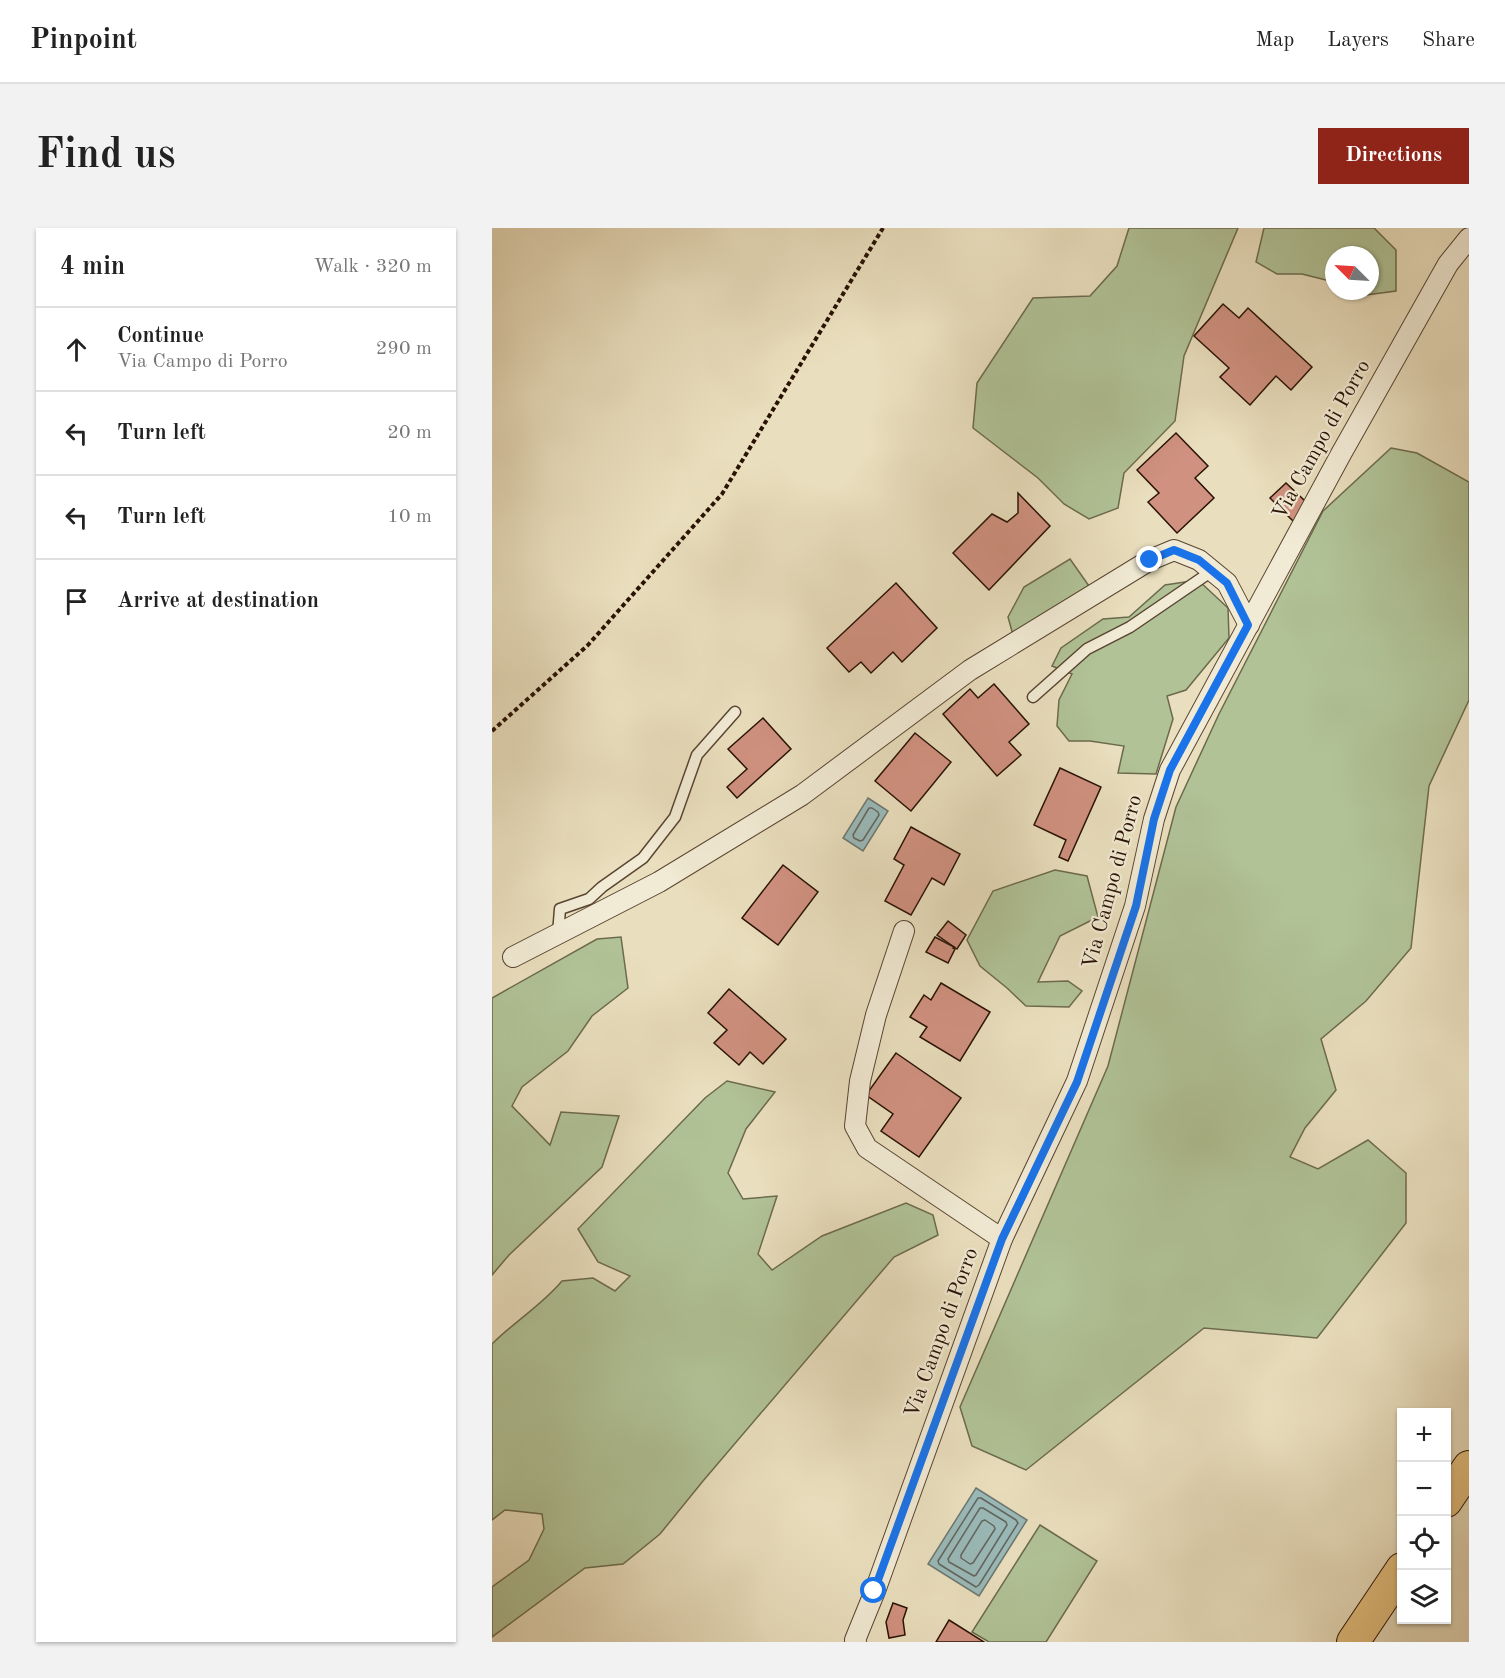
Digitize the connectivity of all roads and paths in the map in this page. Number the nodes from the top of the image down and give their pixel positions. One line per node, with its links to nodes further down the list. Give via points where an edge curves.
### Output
1 (883, 228): 7 (path, via 722,494 588,645)
2 (1469, 238): 4 (street, Via Campo di Porro, via 1448,264)
3 (1212, 571): 4 (street, via 1227,583); 5 (lane, via 1130,627 1087,649); 9 (street, via 1199,560 1174,550 1150,560 970,670 802,795 659,882)
4 (1248, 625): 11 (street, Via Campo di Porro, via 1170,770 1154,819 1136,906 1077,1082)
5 (1033, 698)
6 (735, 712): 9 (lane, via 697,755 675,817 650,850 589,899 560,909)
7 (492, 731)
8 (904, 931): 11 (street, via 876,1015 860,1081 855,1126 867,1148)
9 (558, 934): 10 (street)
10 (513, 957)
11 (1002, 1239): 15 (street, Via Campo di Porro)
12 (1469, 1467): 13 (main road)
13 (1451, 1494)
14 (1400, 1570): 16 (main road)
15 (854, 1641)
16 (1353, 1642)

